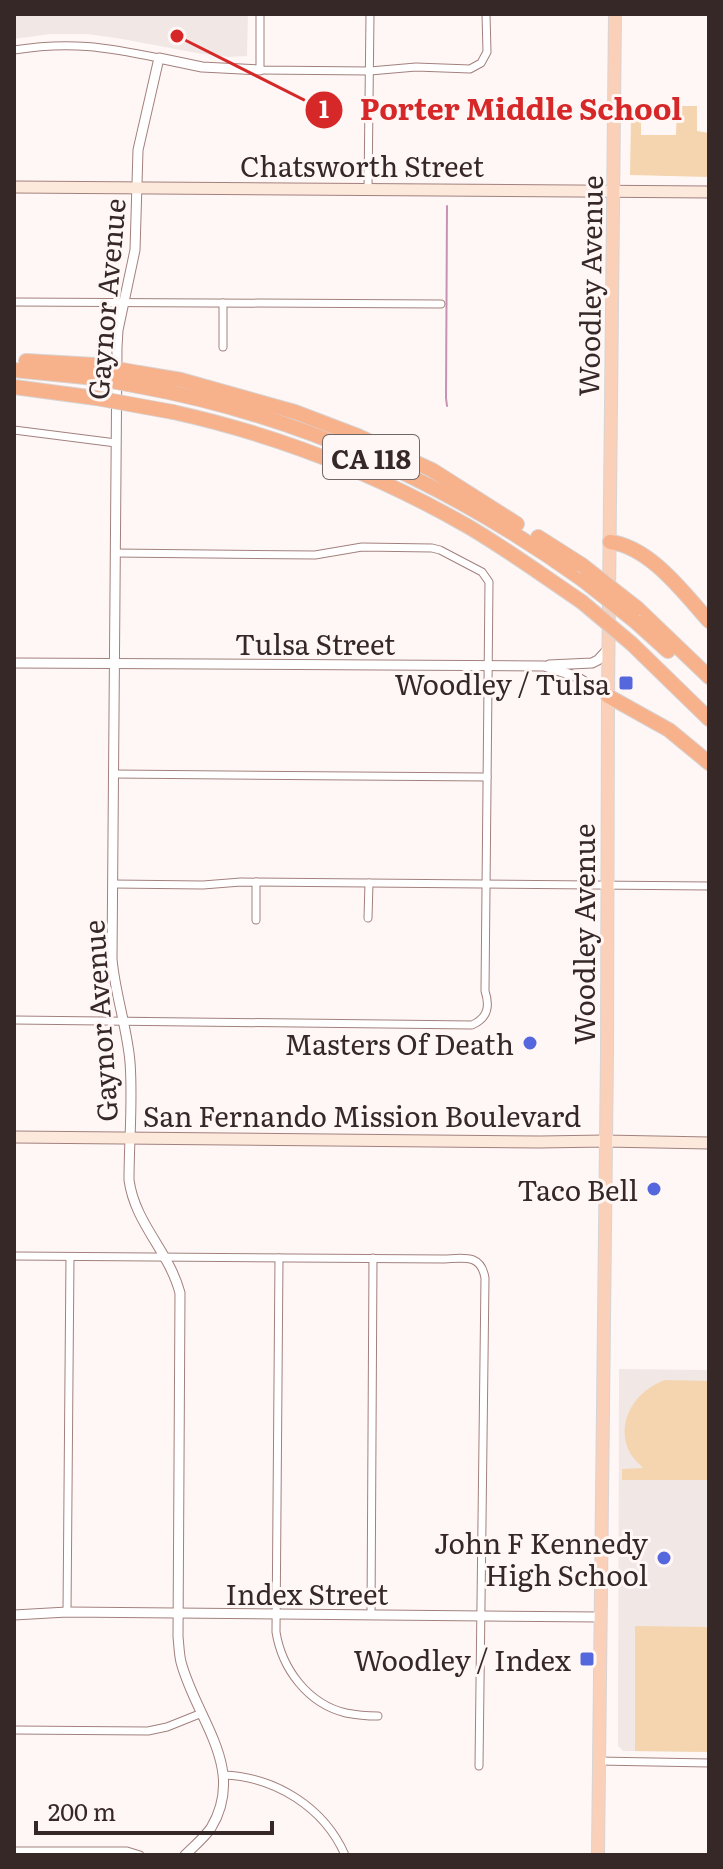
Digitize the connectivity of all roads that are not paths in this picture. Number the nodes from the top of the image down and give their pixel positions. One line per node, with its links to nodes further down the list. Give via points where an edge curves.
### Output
1 (260, 14): 7 (street)
2 (370, 14): 8 (street)
3 (486, 14): 8 (street, via 487,52 475,68)
4 (615, 14): 12 (main road, Woodley Avenue)
5 (14, 50): 6 (street, via 90,46)
6 (159, 58): 7 (street); 10 (street, Gaynor Avenue, via 138,150)
7 (260, 70): 8 (street)
8 (370, 71): 11 (street)
9 (14, 187): 10 (main road, Chatsworth Street)
10 (137, 188): 11 (main road, Chatsworth Street); 15 (street, Gaynor Avenue, via 135,250)
11 (368, 189): 12 (main road, Chatsworth Street)
12 (613, 191): 13 (main road, Chatsworth Street); 25 (main road, Woodley Avenue)
13 (709, 192)
14 (14, 302): 15 (street)
15 (123, 302): 16 (street); 24 (street, Gaynor Avenue)
16 (223, 303): 17 (street); 18 (street)
17 (441, 304)
18 (223, 347)
19 (14, 358): 21 (highway, CA 118)
20 (14, 370): 21 (highway, CA 118)
21 (95, 372): 27 (highway, CA 118, bridge, via 181,380 358,436 432,470)
22 (14, 387): 37 (highway, CA 118, bridge, via 207,419 342,464 415,498 471,528 582,602)
23 (14, 430): 24 (street)
24 (116, 443): 26 (street, Gaynor Avenue)
25 (610, 542): 28 (highway, via 623,544 654,564); 29 (main road, Woodley Avenue)
26 (115, 553): 31 (street, Gaynor Avenue); 33 (street, via 440,550 482,572 489,582)
27 (636, 615): 34 (highway, CA 118); 35 (highway, CA 118)
28 (709, 621)
29 (608, 649): 32 (street, via 592,663); 36 (main road, Woodley Avenue)
30 (14, 663): 31 (street, Tulsa Street)
31 (114, 663): 33 (street, Tulsa Street); 39 (street, Gaynor Avenue)
32 (544, 666): 33 (street, Tulsa Street); 36 (street, Tulsa Street, via 575,676)
33 (488, 667): 40 (street)
34 (709, 677)
35 (709, 689)
36 (608, 696): 38 (highway, via 669,730); 45 (main road, Woodley Avenue)
37 (709, 719)
38 (709, 763)
39 (114, 774): 40 (street); 43 (street, Gaynor Avenue)
40 (487, 777): 44 (street)
41 (256, 882): 42 (street); 43 (street); 48 (street)
42 (369, 883): 44 (street); 47 (street)
43 (113, 884): 50 (street, Gaynor Avenue, via 113,975)
44 (486, 884): 45 (street); 50 (street, via 488,1007 483,1019 472,1025)
45 (607, 886): 46 (street); 53 (main road, Woodley Avenue)
46 (709, 886)
47 (368, 918)
48 (256, 920)
49 (14, 1020): 50 (street)
50 (125, 1021): 52 (street, Gaynor Avenue)
51 (14, 1137): 52 (main road, San Fernando Mission Boulevard)
52 (129, 1138): 53 (main road, San Fernando Mission Boulevard); 57 (street, Gaynor Avenue, via 134,1201)
53 (605, 1141): 54 (main road, San Fernando Mission Boulevard); 66 (main road, Woodley Avenue)
54 (709, 1143)
55 (14, 1256): 56 (street)
56 (70, 1257): 57 (street); 60 (street)
57 (166, 1257): 58 (street); 61 (street, Gaynor Avenue, via 181,1308)
58 (279, 1258): 59 (street); 62 (street)
59 (373, 1258): 64 (street); 65 (street, via 468,1258 483,1269)
60 (67, 1612): 61 (street, Index Street); 63 (street, Index Street)
61 (179, 1614): 62 (street, Index Street); 67 (street, Gaynor Avenue, via 181,1661)
62 (276, 1614): 64 (street, Index Street); 68 (street, via 277,1643 299,1684 318,1701 346,1713)
63 (14, 1615)
64 (371, 1615): 65 (street, Index Street)
65 (480, 1616): 66 (street, Index Street); 72 (street)
66 (600, 1617): 70 (main road, Woodley Avenue)
67 (202, 1713): 69 (street, via 148,1731); 73 (street, Gaynor Avenue)
68 (378, 1716)
69 (14, 1730)
70 (598, 1761): 71 (street); 78 (main road, Woodley Avenue)
71 (709, 1763)
72 (479, 1766)
73 (224, 1775): 76 (street, Gaynor Avenue, via 219,1811); 77 (street, via 287,1792 324,1822)
74 (14, 1851): 75 (street)
75 (140, 1855)
76 (185, 1855)
77 (345, 1855)
78 (598, 1855)

